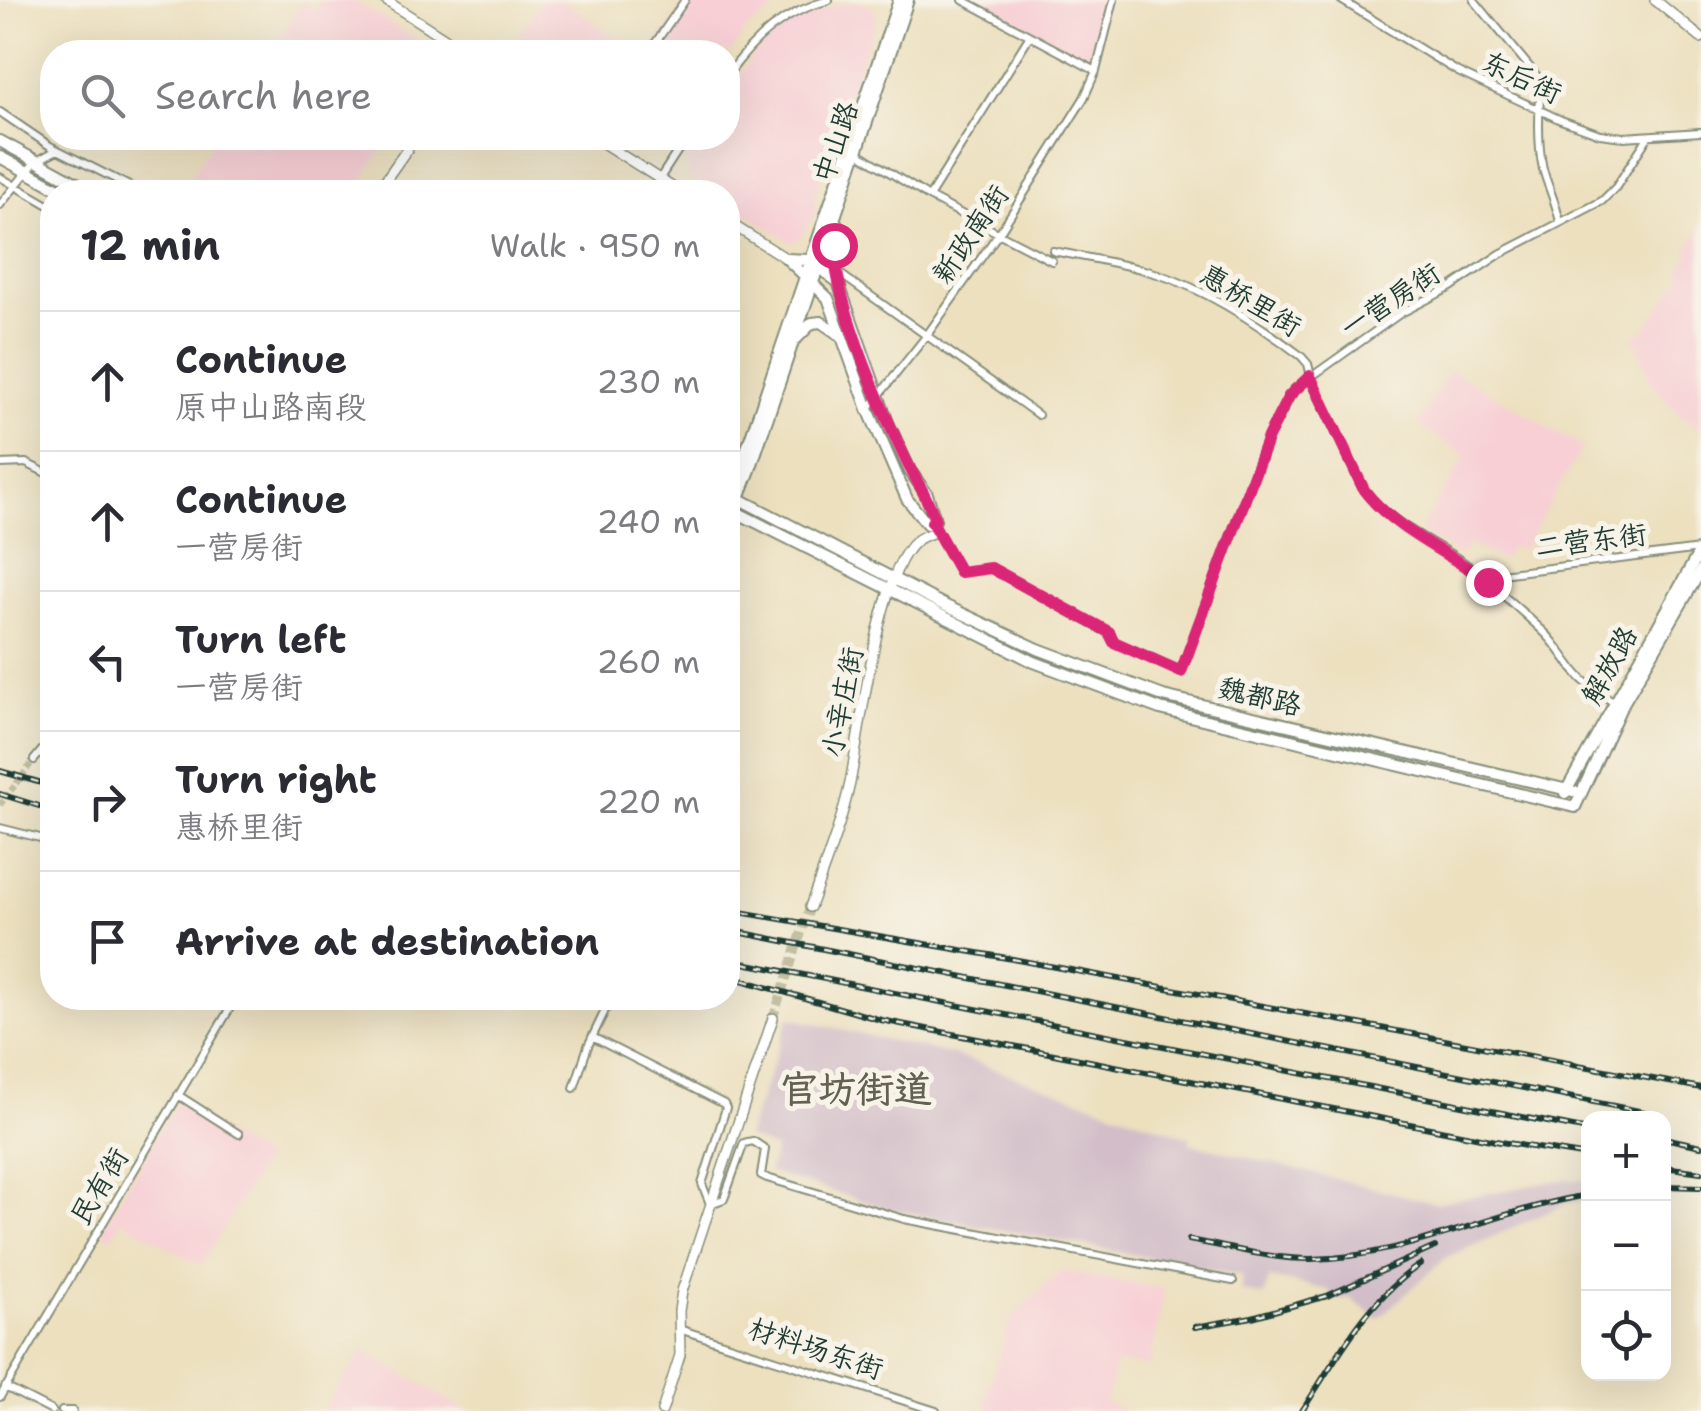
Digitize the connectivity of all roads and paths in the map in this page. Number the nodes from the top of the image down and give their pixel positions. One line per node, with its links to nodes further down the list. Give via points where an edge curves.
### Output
1 (385, 0): 13 (street)
2 (685, 0): 14 (street)
3 (829, 0): 15 (street, via 772,25)
4 (899, 0): 48 (main road, 中山路)
5 (908, 0): 27 (main road, 中山路)
6 (962, 0): 11 (street)
7 (1114, 0): 16 (street, 新政南街)
8 (1341, 0): 17 (street, 东后街, via 1458,72)
9 (1474, 0): 17 (street, via 1539,75)
10 (1655, 0): 12 (street)
11 (1029, 38): 16 (street); 39 (street)
12 (1701, 38)
13 (447, 40)
14 (657, 40)
15 (740, 59)
16 (1095, 73): 44 (street, 新政南街)
17 (1540, 111): 21 (street, 东后街, via 1600,134); 42 (street, via 1544,171)
18 (0, 112): 20 (street)
19 (1701, 132): 21 (street, 东后街)
20 (40, 138)
21 (1648, 138): 42 (street, 一营房街, via 1607,197)
22 (0, 141): 29 (main road)
23 (58, 150): 29 (street); 35 (street)
24 (406, 150): 36 (street)
25 (614, 150): 32 (street)
26 (678, 150): 32 (street)
27 (856, 151): 38 (main road, 中山路); 39 (street)
28 (0, 157): 30 (main road)
29 (35, 162): 30 (street); 34 (main road)
30 (26, 172): 33 (main road); 37 (street)
31 (0, 177): 37 (street)
32 (659, 179)
33 (41, 180)
34 (70, 180)
35 (117, 180)
36 (385, 180)
37 (13, 186): 40 (street); 41 (street)
38 (841, 196): 48 (main road, 中山路); 49 (main road)
39 (929, 197): 44 (street)
40 (40, 200)
41 (0, 205)
42 (1560, 223): 54 (street, 一营房街, via 1401,313)
43 (740, 230): 46 (street)
44 (998, 234): 47 (street); 51 (street, 新政南街)
45 (1053, 251): 54 (street, 惠桥里街, via 1176,281 1286,345 1308,364)
46 (787, 259): 48 (main road); 50 (main road)
47 (1052, 260)
48 (814, 264): 49 (main road); 50 (main road, 中山路)
49 (837, 276): 51 (street); 55 (main road)
50 (809, 279): 52 (main road, via 828,298); 53 (main road, 中山路); 60 (main road, 中山路)
51 (926, 335): 55 (street, 新政南街); 57 (street)
52 (841, 336): 53 (main road, via 828,324 812,323); 56 (main road)
53 (793, 342): 61 (main road, 中山路)
54 (1310, 376): 64 (street, 一营房街, via 1289,396 1268,437 1181,672 1114,642 1109,632 991,568 960,572); 68 (street, 惠桥里街, via 1372,501)
55 (878, 397): 56 (street, 新政南街); 64 (main road, via 927,494)
56 (868, 408): 64 (main road, via 907,499)
57 (1038, 415)
58 (0, 464): 59 (street)
59 (40, 470)
60 (740, 474)
61 (740, 477)
62 (740, 504): 67 (main road, 魏都路)
63 (740, 505): 69 (main road, 魏都路)
64 (934, 527): 67 (street, 小辛庄街, via 910,547)
65 (1701, 549): 68 (street, 二营东街, via 1501,574); 70 (main road, 解放路)
66 (1701, 570): 70 (main road, 解放路)
67 (894, 579): 69 (street, 小辛庄街); 73 (main road, 魏都路, via 1038,649 1162,696)
68 (1488, 582): 70 (street, 惠桥里街, via 1547,634 1581,679)
69 (889, 591): 75 (main road, 魏都路, via 1034,662 1160,710); 79 (street, 小辛庄街, via 850,784)
70 (1617, 705): 73 (main road, 解放路); 74 (main road, 解放路)
71 (40, 753): 72 (street)
72 (34, 760)
73 (1567, 790): 74 (main road, 魏都路); 75 (main road, 解放路)
74 (1581, 793): 76 (main road, 解放路)
75 (1560, 804): 76 (main road, 魏都路)
76 (1575, 807)
77 (0, 828): 78 (street)
78 (40, 838)
79 (810, 908)
80 (229, 1010): 85 (street, 民有街)
81 (605, 1010): 83 (street)
82 (773, 1018): 87 (street)
83 (592, 1037): 84 (street); 87 (street, via 724,1104 702,1184)
84 (574, 1088)
85 (178, 1095): 86 (street); 90 (street, 民有街)
86 (239, 1134)
87 (710, 1204): 88 (street, via 724,1198 744,1143 752,1141 765,1149 766,1178 904,1220); 89 (street, via 680,1303)
88 (1233, 1281)
89 (682, 1330): 95 (street); 96 (street, 材料场东街)
90 (6, 1387): 91 (street, 民有街); 92 (street)
91 (0, 1397)
92 (52, 1411)
93 (62, 1411): 94 (street)
94 (73, 1411)
95 (662, 1411)
96 (936, 1411)

